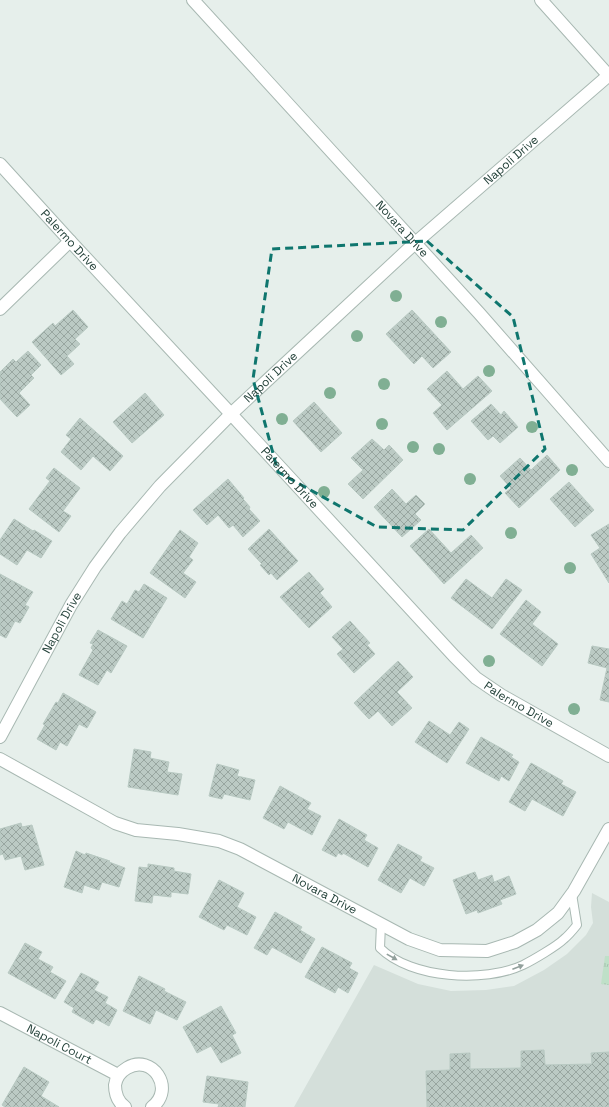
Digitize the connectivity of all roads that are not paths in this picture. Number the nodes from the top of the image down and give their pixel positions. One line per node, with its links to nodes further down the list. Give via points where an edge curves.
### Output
1 (193, 0): 6 (street, Novara Drive)
2 (541, 0): 3 (street)
3 (609, 75): 6 (street, Napoli Drive)
4 (0, 164): 5 (street, Palermo Drive)
5 (70, 241): 7 (street); 8 (street, Palermo Drive)
6 (414, 244): 8 (street, Napoli Drive); 9 (street, Novara Drive, via 479,313)
7 (0, 309)
8 (231, 414): 10 (street, Napoli Drive, via 160,486 95,567 71,605); 11 (street, Palermo Drive, via 476,678 501,695)
9 (609, 461)
10 (0, 737)
11 (609, 756)
12 (0, 759): 15 (street, Novara Drive, via 115,823 136,830 219,841 240,849)
13 (609, 829): 14 (street, Novara Drive)
14 (572, 894): 15 (street, Novara Drive, via 558,913 537,930 515,942 487,951 440,950 409,939); 15 (lane, one-way to 14, via 380,948 393,958 430,972 481,976 523,965 564,940 577,925)
15 (381, 924)
16 (0, 1014): 17 (street, Napoli Court)
17 (118, 1075): 18 (street, via 115,1090 117,1098); 19 (street, via 130,1066 138,1064 153,1069 161,1082 162,1090)
18 (125, 1107)
19 (152, 1107)

